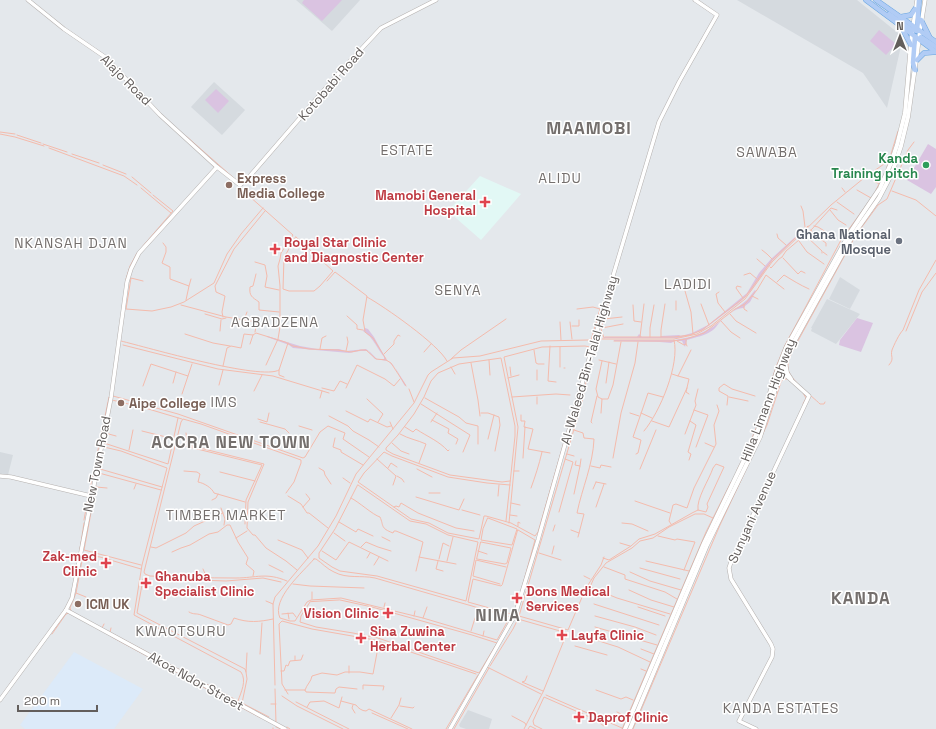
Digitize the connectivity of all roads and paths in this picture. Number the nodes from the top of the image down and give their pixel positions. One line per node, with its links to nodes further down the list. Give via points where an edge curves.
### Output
1 (28, 0): 21 (street, Alajo Road, via 105,57 156,110)
2 (436, 0): 22 (street, Kotobabi Road, via 381,28)
3 (695, 0): 33 (street, Al-Waleed Bin-Talal Highway, via 717,15 659,122 515,615)
4 (866, 0): 8 (main road)
5 (876, 0): 10 (main road)
6 (918, 0): 9 (street); 13 (main road)
7 (925, 0): 11 (street)
8 (877, 8): 12 (main road); 13 (main road)
9 (915, 9): 10 (main road, via 911,15); 13 (street)
10 (899, 17): 13 (main road)
11 (921, 20): 13 (street); 14 (main road)
12 (899, 26): 13 (main road); 16 (main road)
13 (916, 33): 14 (main road); 16 (main road, Hilla Limann Highway); 17 (main road); 18 (main road); 19 (main road, Hilla Limann Highway); 20 (main road, via 913,63)
14 (931, 39): 15 (main road)
15 (936, 42)
16 (911, 45): 24 (main road, Hilla Limann Highway, via 905,113 891,163 880,188 851,231)
17 (936, 47)
18 (936, 52): 19 (main road, via 924,53)
19 (917, 60): 20 (main road, Hilla Limann Highway)
20 (915, 70): 23 (main road, Hilla Limann Highway, via 905,130 890,178 853,235)
21 (217, 167): 22 (street, Alajo Road); 29 (street, New Town Road, via 139,253 131,269 111,398)
22 (240, 186)
23 (785, 361): 25 (main road, Hilla Limann Highway); 26 (main road)
24 (780, 363): 25 (street); 34 (main road, Hilla Limann Highway, via 757,433 704,543)
25 (781, 370): 26 (street); 27 (main road, Hilla Limann Highway)
26 (791, 379): 27 (main road, via 784,378); 36 (street, Sunyani Avenue, via 809,396 729,568 731,579 766,635 773,653 739,721)
27 (778, 381): 35 (main road, Hilla Limann Highway, via 760,437 707,545)
28 (0, 476): 29 (street)
29 (91, 496): 30 (street, New Town Road, via 73,591)
30 (66, 610): 31 (street, New Town Road); 32 (street, Akoa Ndor Street)
31 (0, 700)
32 (285, 729)
33 (450, 729)
34 (625, 729)
35 (630, 729)
36 (756, 729)

